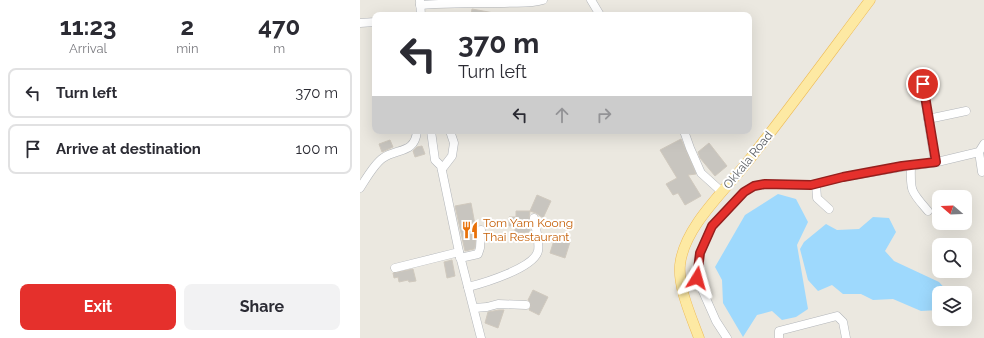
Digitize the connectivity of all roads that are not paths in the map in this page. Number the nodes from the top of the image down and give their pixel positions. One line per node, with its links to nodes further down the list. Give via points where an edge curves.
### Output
1 (543, 0): 4 (street, via 519,4)
2 (591, 0): 6 (street)
3 (870, 0): 24 (main road, Okkala Road, via 752,157)
4 (501, 1): 5 (street)
5 (420, 3)
6 (598, 12)
7 (372, 22): 8 (street)
8 (360, 23)
9 (923, 84): 11 (street)
10 (966, 111): 11 (street)
11 (928, 119): 18 (street)
12 (417, 134): 23 (street, via 411,146 383,158)
13 (431, 134): 20 (street, via 435,160)
14 (451, 134): 20 (street, via 454,143 452,156)
15 (685, 134): 24 (street, via 701,173)
16 (984, 144): 17 (street)
17 (978, 152): 18 (street); 21 (street)
18 (936, 162): 19 (street)
19 (911, 166): 22 (street); 26 (street, via 910,185 913,194)
20 (442, 169): 29 (street)
21 (982, 172)
22 (816, 184): 25 (street, via 817,198); 36 (street, via 754,186 744,192 712,226 700,253 697,278 716,321)
23 (360, 188)
24 (722, 192): 35 (main road, Okkala Road, via 698,221 683,252 680,265 687,305)
25 (829, 209)
26 (928, 211)
27 (534, 218): 31 (street, via 538,252 532,260 499,278)
28 (481, 230): 29 (street, via 478,254)
29 (460, 255): 30 (street); 31 (street)
30 (396, 268)
31 (468, 287): 33 (street)
32 (526, 304): 33 (street, via 498,304)
33 (474, 308): 34 (street)
34 (481, 338)
35 (699, 338)
36 (727, 338)
37 (778, 338): 38 (street, via 779,330 837,316 843,322)
38 (846, 338)

